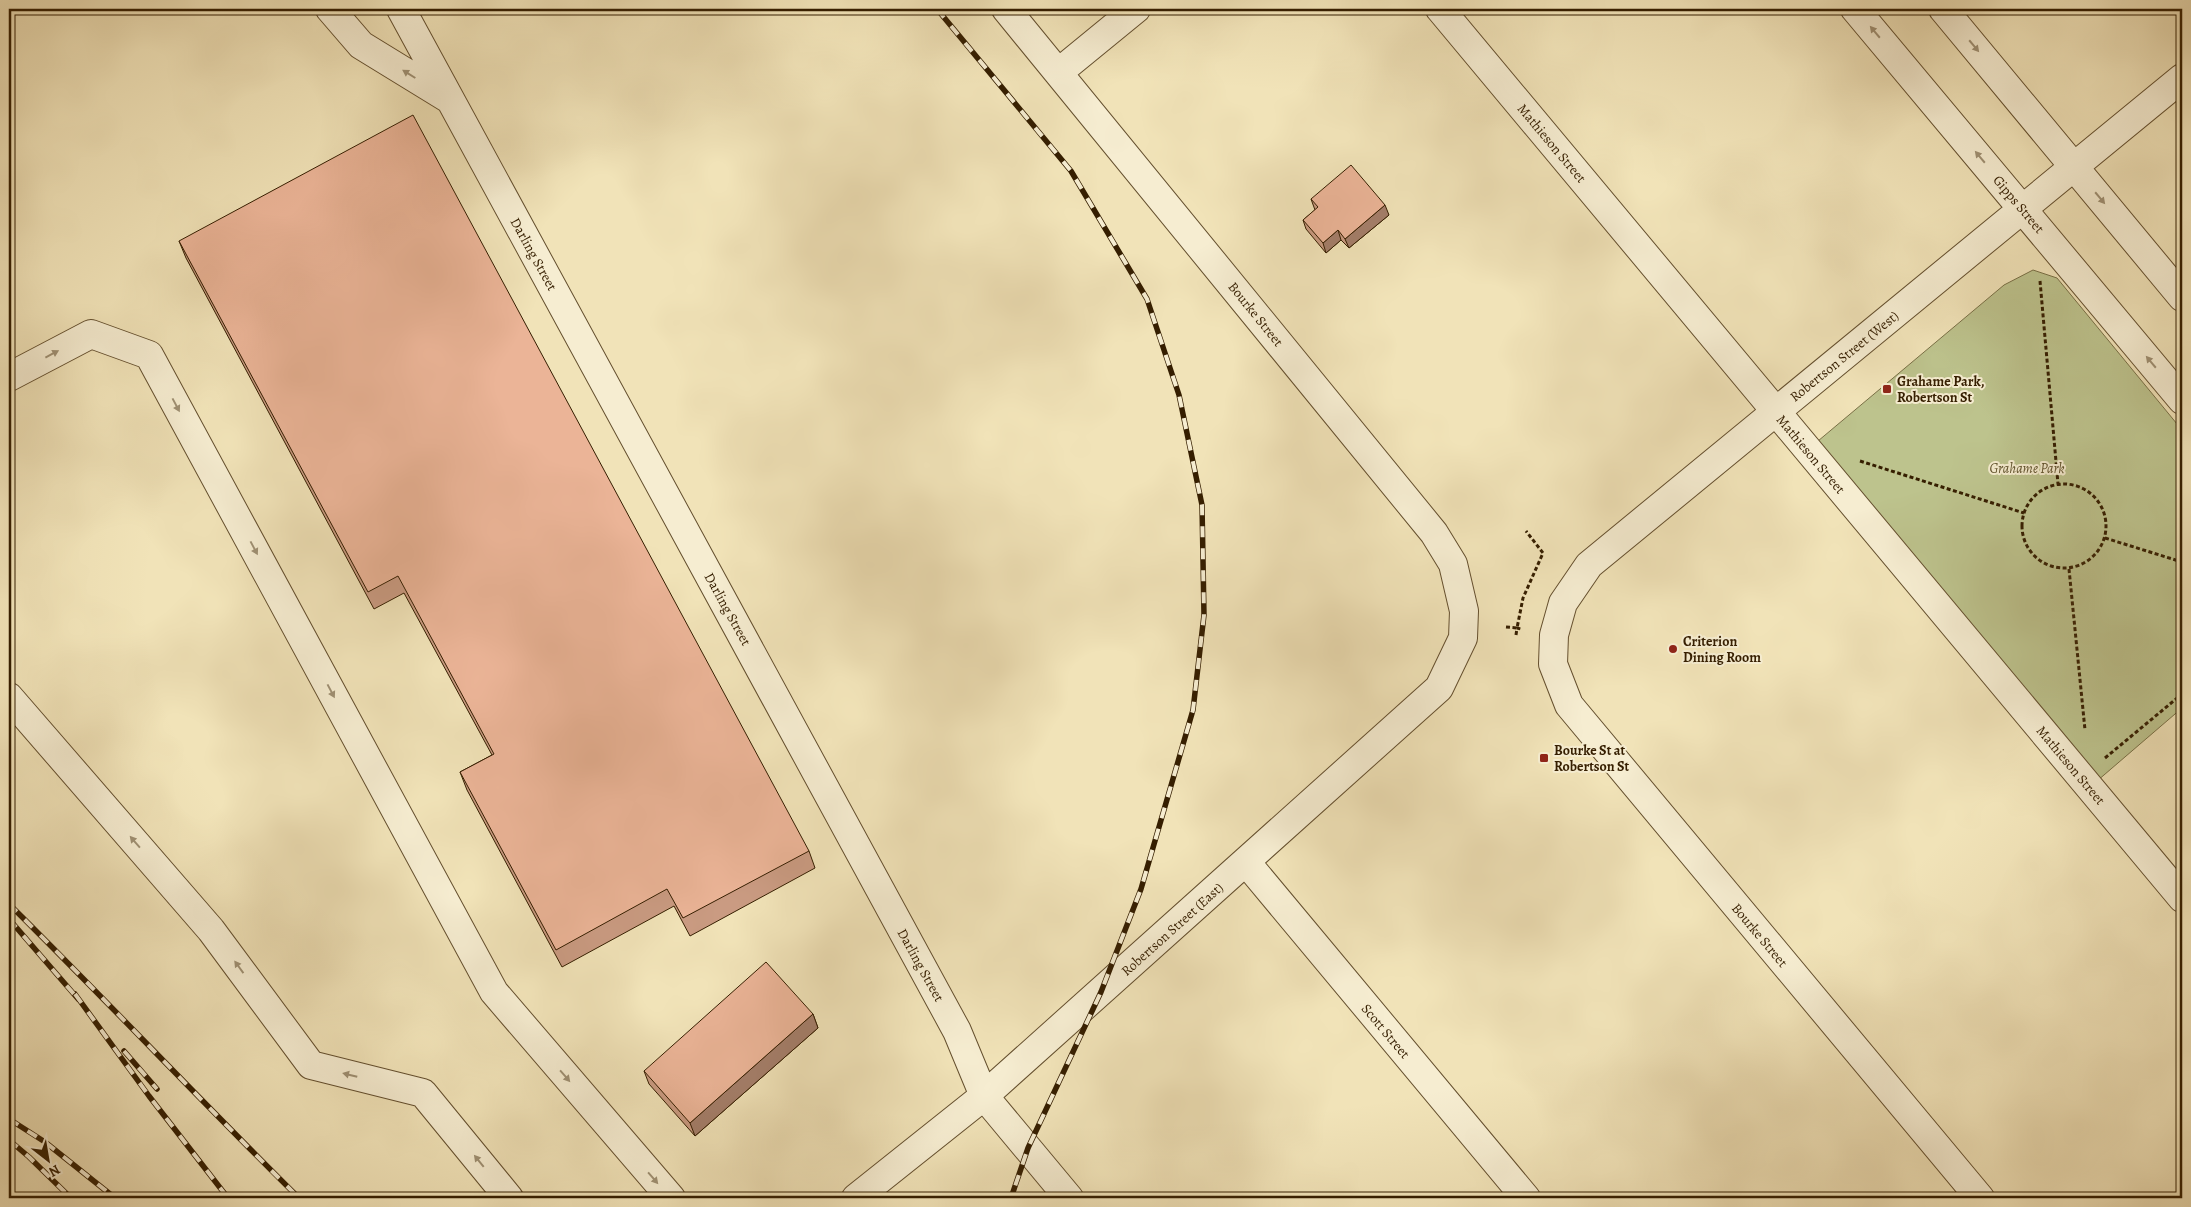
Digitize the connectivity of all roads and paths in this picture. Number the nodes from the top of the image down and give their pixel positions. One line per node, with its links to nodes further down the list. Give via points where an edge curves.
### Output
1 (330, 9): 10 (street, one-way to 1, via 361,45)
2 (401, 9): 10 (street, Darling Street)
3 (1006, 9): 8 (street, Bourke Street)
4 (1136, 9): 8 (street)
5 (1440, 9): 17 (street, Mathieson Street)
6 (1855, 9): 12 (street, Gipps Street, one-way to 6)
7 (1943, 9): 11 (street, one-way to 11)
8 (1059, 72): 29 (street, Bourke Street, via 1434,533 1453,564 1464,611)
9 (2182, 78): 11 (street, Robertson Street (West))
10 (450, 99): 37 (street, Darling Street, via 957,1031)
11 (2074, 167): 12 (street, Robertson Street (West)); 14 (street, one-way to 14)
12 (2024, 208): 16 (street, Gipps Street, one-way to 12); 17 (street, Robertson Street (West))
13 (2040, 282): 19 (path)
14 (2182, 297)
15 (9, 377): 39 (street, one-way to 39, via 91,334 149,355 494,992)
16 (2182, 400)
17 (1777, 412): 30 (street, Robertson Street (West), via 1589,566 1563,603 1554,635); 36 (street, Mathieson Street)
18 (1851, 458): 20 (path)
19 (2058, 484): 20 (path, via 2032,499); 22 (path, via 2087,490 2099,502 2107,521)
20 (2024, 513): 24 (path, via 2024,542 2039,560 2056,568)
21 (1526, 531): 26 (path, via 1543,553 1523,598)
22 (2105, 538): 23 (path); 24 (path, via 2097,554 2085,564)
23 (2182, 562)
24 (2069, 569): 33 (path)
25 (1506, 627): 26 (path)
26 (1517, 628): 27 (path); 28 (path)
27 (1522, 629)
28 (1516, 635)
29 (1463, 638): 35 (street, Robertson Street (East), via 1439,688)
30 (1553, 664): 43 (street, Bourke Street, via 1569,705)
31 (2182, 694): 34 (path)
32 (9, 696): 38 (street, one-way to 32, via 423,1093 311,1066 211,930)
33 (2085, 732)
34 (2103, 759)
35 (1246, 862): 37 (street, Robertson Street (East)); 42 (street, Scott Street)
36 (2182, 898)
37 (984, 1096): 40 (street, Robertson Street (East)); 41 (street, Darling Street)
38 (509, 1198)
39 (670, 1198)
40 (856, 1198)
41 (1069, 1198)
42 (1526, 1198)
43 (1980, 1198)

